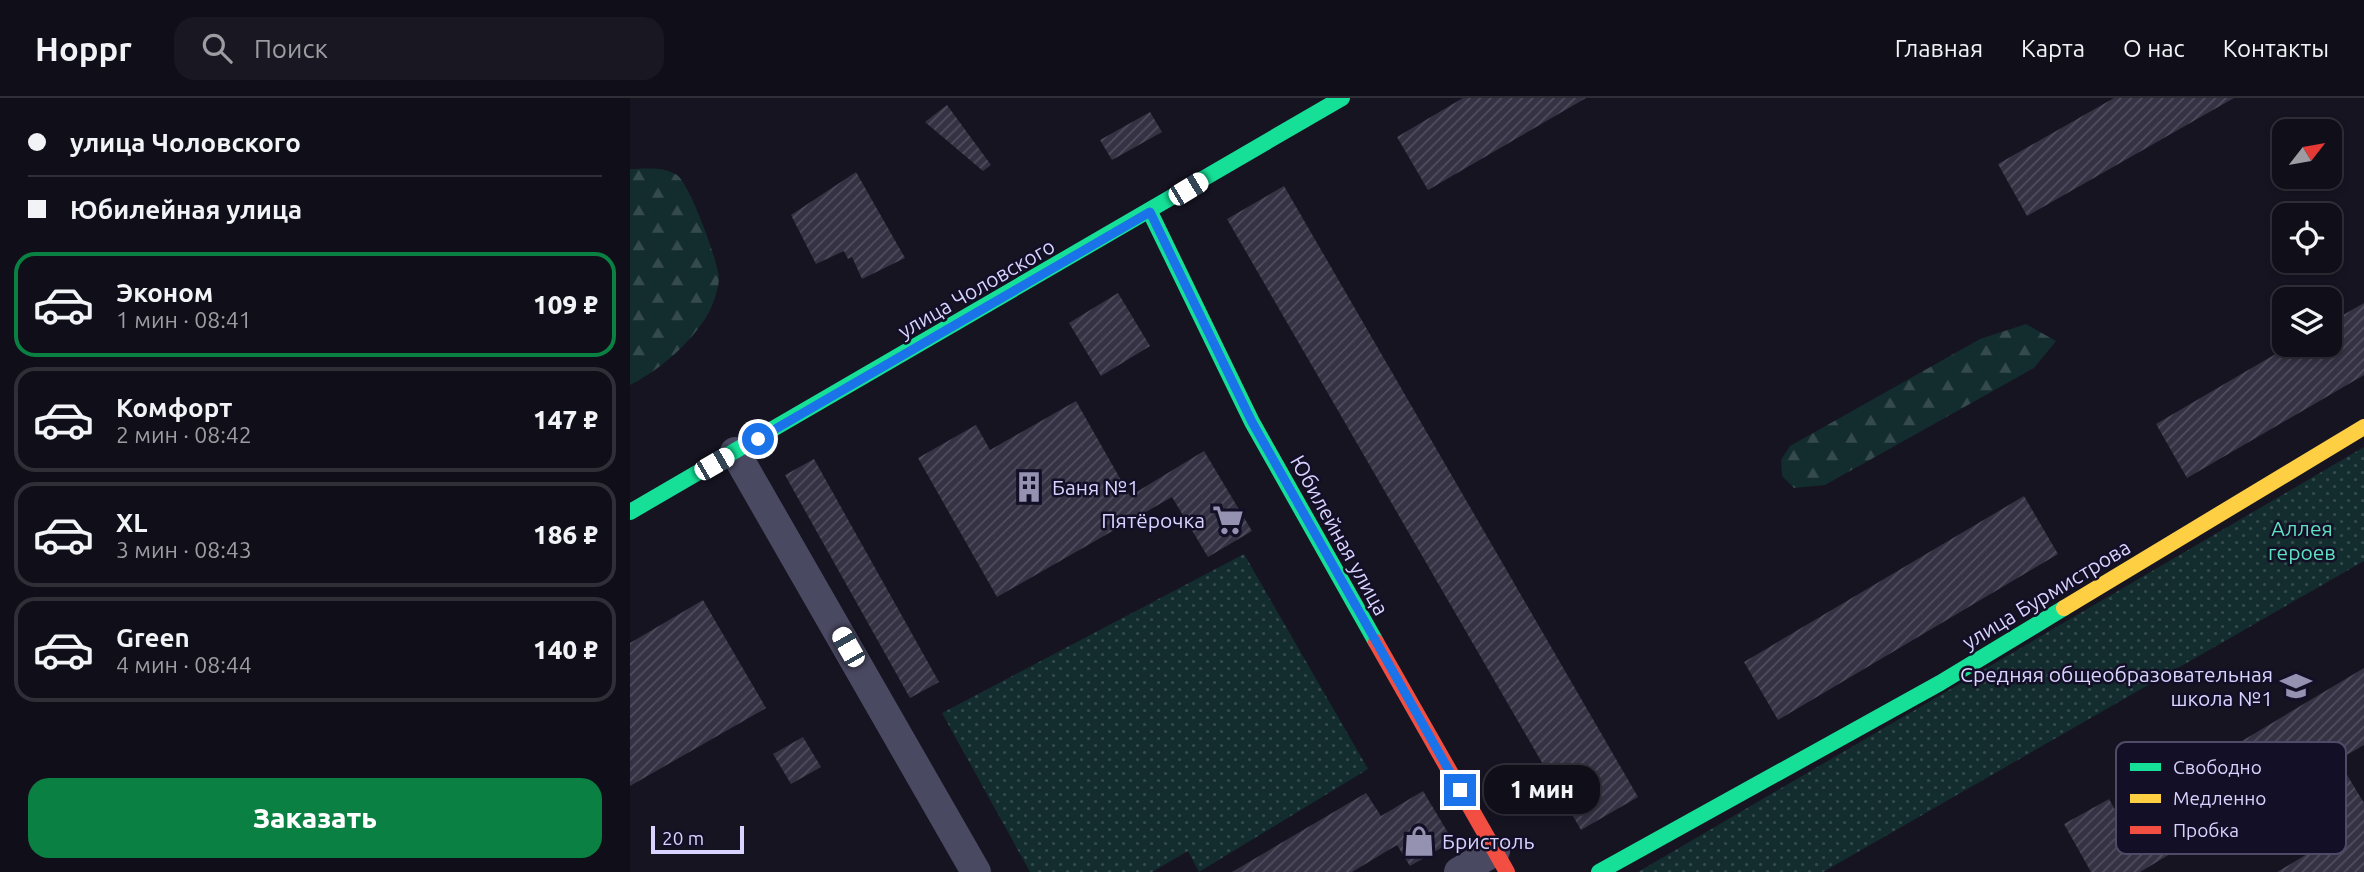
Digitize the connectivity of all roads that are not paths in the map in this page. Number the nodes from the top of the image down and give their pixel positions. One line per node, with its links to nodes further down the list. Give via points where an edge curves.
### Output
1 (1342, 98): 2 (street, улица Чоловского)
2 (1150, 212): 4 (street, улица Чоловского); 6 (street, Юбилейная улица, via 1252,422)
3 (2364, 427): 9 (street, улица Бурмистрова, via 1940,683)
4 (735, 452): 5 (street, улица Чоловского); 7 (street)
5 (630, 512)
6 (1501, 862): 8 (street)
7 (976, 872)
8 (1459, 872)
9 (1599, 872)

